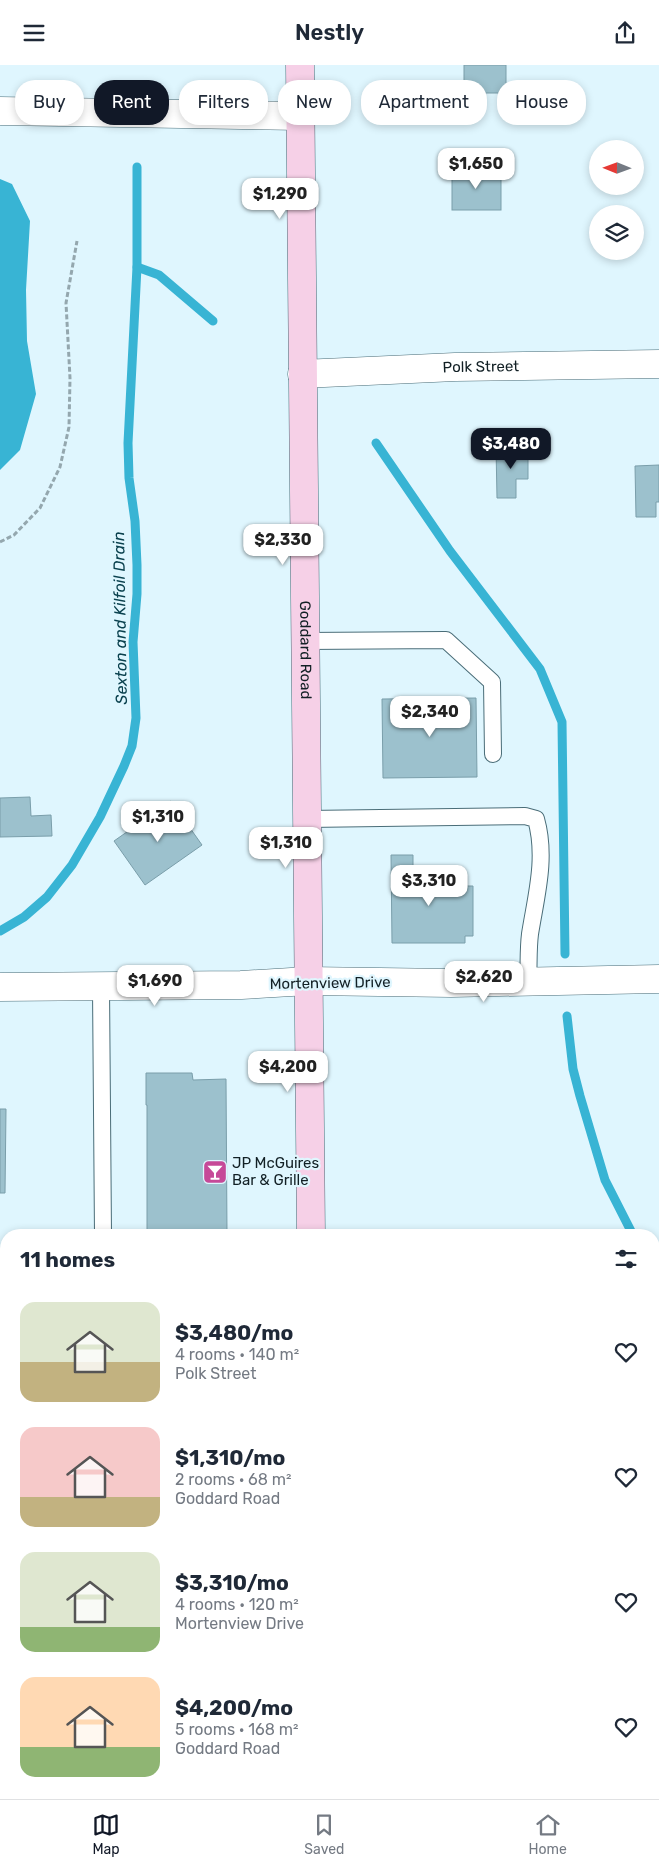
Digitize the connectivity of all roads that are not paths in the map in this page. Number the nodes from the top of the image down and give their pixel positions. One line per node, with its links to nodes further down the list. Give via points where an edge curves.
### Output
1 (300, 65): 2 (main road, Goddard Road)
2 (300, 80)
3 (0, 111): 4 (street)
4 (278, 116)
5 (300, 125): 7 (main road, Goddard Road)
6 (659, 364): 7 (street, Polk Street, via 455,367)
7 (302, 374): 8 (main road, Goddard Road)
8 (305, 641): 9 (lane, via 446,640 492,682); 10 (main road, Goddard Road)
9 (493, 754)
10 (307, 819): 12 (main road, Goddard Road); 13 (lane, via 525,816 536,819 540,833 541,870 530,937)
11 (659, 979): 13 (street, Mortenview Drive)
12 (308, 981): 13 (street, Mortenview Drive); 15 (street, Mortenview Drive); 17 (main road, Goddard Road)
13 (528, 981)
14 (0, 987): 15 (street, Mortenview Drive)
15 (101, 987): 16 (lane)
16 (103, 1229)
17 (311, 1229)

